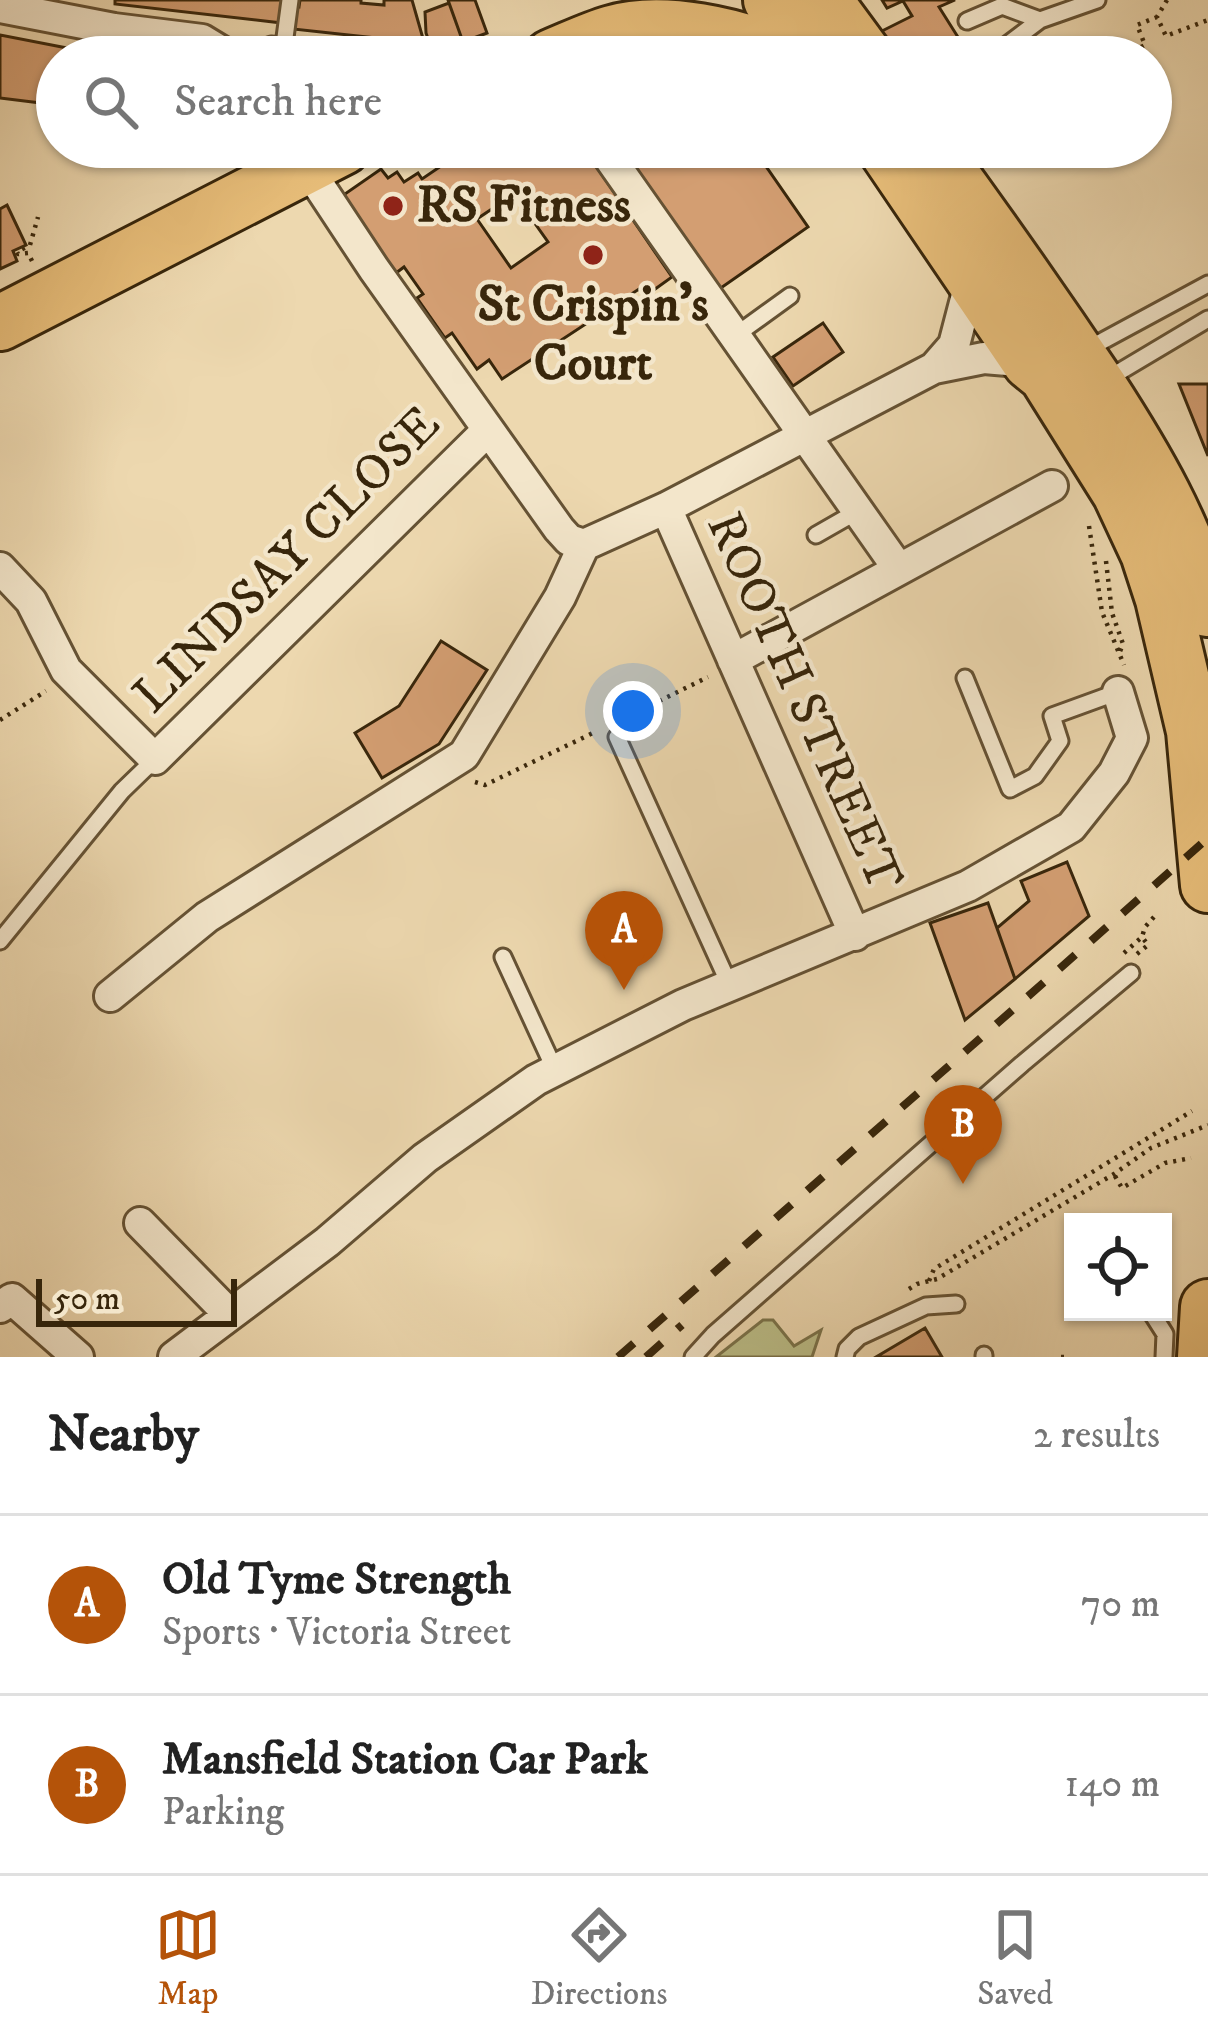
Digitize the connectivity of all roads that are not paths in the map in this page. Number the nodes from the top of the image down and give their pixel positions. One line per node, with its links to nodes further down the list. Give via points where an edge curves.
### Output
1 (290, 0): 12 (lane)
2 (729, 0): 8 (highway)
3 (771, 0): 15 (highway)
4 (824, 0): 16 (highway)
5 (1096, 0): 9 (lane)
6 (0, 7): 7 (street)
7 (52, 9): 11 (street)
8 (647, 12): 13 (highway); 14 (highway)
9 (1040, 20): 10 (lane, via 1002,6); 17 (lane)
10 (967, 21)
11 (92, 36)
12 (285, 36)
13 (596, 36)
14 (726, 36)
15 (799, 36)
16 (851, 36)
17 (1019, 36)
18 (286, 168): 27 (highway)
19 (322, 168): 31 (street, via 374,269)
20 (617, 168): 28 (street)
21 (898, 168): 23 (highway)
22 (943, 168): 30 (highway)
23 (972, 276): 29 (street, via 954,345); 30 (highway)
24 (1208, 284): 30 (lane)
25 (790, 296): 28 (lane)
26 (1208, 319): 30 (lane)
27 (0, 322)
28 (736, 335): 32 (street)
29 (934, 368): 30 (street, via 984,358); 32 (street)
30 (1063, 376): 40 (highway, via 1128,429 1194,559); 46 (highway, via 1163,599 1194,731)
31 (488, 430): 37 (street, via 559,530); 45 (street, LINDSAY CLOSE)
32 (804, 436): 34 (street); 35 (street)
33 (1052, 486): 39 (street)
34 (666, 508): 37 (street); 41 (street, ROOTH STREET)
35 (858, 511): 36 (lane); 39 (street)
36 (816, 535)
37 (584, 544): 52 (street, via 464,755 207,917)
38 (0, 568): 45 (street, via 31,601 66,670)
39 (898, 568): 41 (street)
40 (1208, 609)
41 (734, 662): 47 (street, ROOTH STREET)
42 (965, 678): 43 (lane, via 1010,789 1035,776 1060,742 1052,716)
43 (1123, 683): 47 (street, via 1132,738 1071,827 968,886)
44 (617, 737): 51 (lane)
45 (154, 759): 48 (lane)
46 (1208, 884)
47 (855, 935): 51 (street)
48 (0, 941)
49 (503, 957): 53 (lane)
50 (1131, 974): 62 (lane)
51 (730, 986): 53 (street)
52 (110, 996)
53 (556, 1070): 58 (street, via 425,1158)
54 (140, 1223): 58 (street)
55 (956, 1304): 63 (lane, via 926,1306 859,1337)
56 (0, 1307): 60 (street, via 12,1299)
57 (1208, 1307): 65 (highway)
58 (230, 1315): 61 (street)
59 (1156, 1321): 64 (lane)
60 (78, 1357)
61 (174, 1357)
62 (693, 1357)
63 (845, 1357)
64 (1164, 1357)
65 (1205, 1357)

